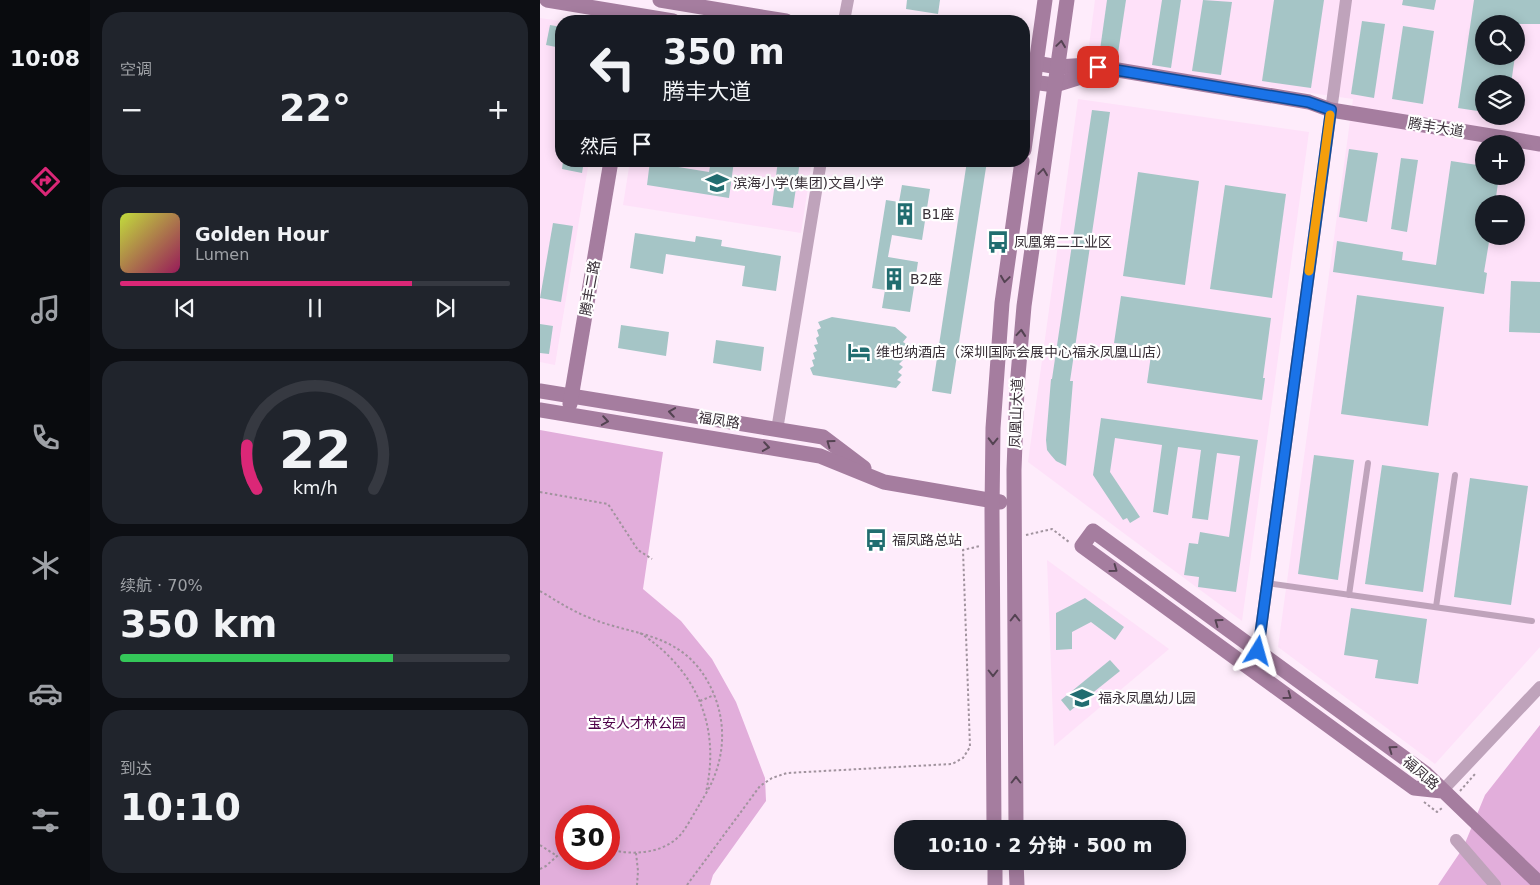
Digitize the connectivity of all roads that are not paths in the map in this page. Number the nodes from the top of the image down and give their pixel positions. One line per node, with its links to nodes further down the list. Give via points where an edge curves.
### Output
1 (548, 0): 7 (main road)
2 (660, 0): 9 (main road)
3 (848, 0): 10 (street)
4 (1045, 0): 11 (main road)
5 (1067, 0): 12 (main road, 凤凰山大道, one-way to 5)
6 (1346, 0): 15 (street)
7 (636, 12): 8 (main road)
8 (648, 15)
9 (750, 15)
10 (845, 15)
11 (1030, 62): 12 (main road, 腾丰大道)
12 (1058, 67): 14 (main road, 凤凰山大道); 15 (main road, 腾丰大道, via 1088,65 1308,102)
13 (1030, 81): 14 (main road, 腾丰大道)
14 (1055, 85): 15 (main road, 腾丰大道, via 1087,75 1306,111); 29 (main road, 凤凰山大道, one-way to 14, via 1017,387 1023,314)
15 (1331, 110): 16 (main road, 腾丰大道); 30 (street)
16 (1540, 144)
17 (610, 167): 21 (main road, 腾丰二路)
18 (820, 167): 24 (street)
19 (1021, 167): 28 (main road, 凤凰山大道, one-way to 28, via 998,344)
20 (540, 391): 21 (main road, 福凤路)
21 (572, 396): 23 (main road, 腾丰二路); 24 (main road, 福凤路, one-way to 21)
22 (540, 410): 23 (main road, 福凤路)
23 (568, 414): 27 (main road, 福凤路, one-way to 27, via 820,456)
24 (777, 430): 27 (main road, 福凤路, one-way to 24, via 822,437)
25 (1368, 462): 31 (lane)
26 (1455, 475): 32 (lane)
27 (884, 482): 28 (main road, 福凤路)
28 (992, 501): 29 (main road, 福凤路); 37 (main road, 凤凰山大道, one-way to 37)
29 (1014, 505): 38 (main road, 凤凰山大道, one-way to 29)
30 (1267, 583): 31 (lane); 34 (street)
31 (1349, 595): 32 (lane)
32 (1436, 607): 33 (lane)
33 (1532, 621)
34 (1258, 651): 36 (main road, 福凤路, one-way to 34, via 1425,773); 36 (main road, 福凤路, one-way to 36, via 1093,531 1082,546 1414,788)
35 (1540, 687): 36 (street)
36 (1442, 791): 42 (main road)
37 (994, 820)
38 (1016, 820)
39 (1456, 840): 45 (street)
40 (995, 870): 43 (main road)
41 (1016, 870): 44 (main road)
42 (1540, 884)
43 (995, 885)
44 (1017, 885)
45 (1495, 885)

